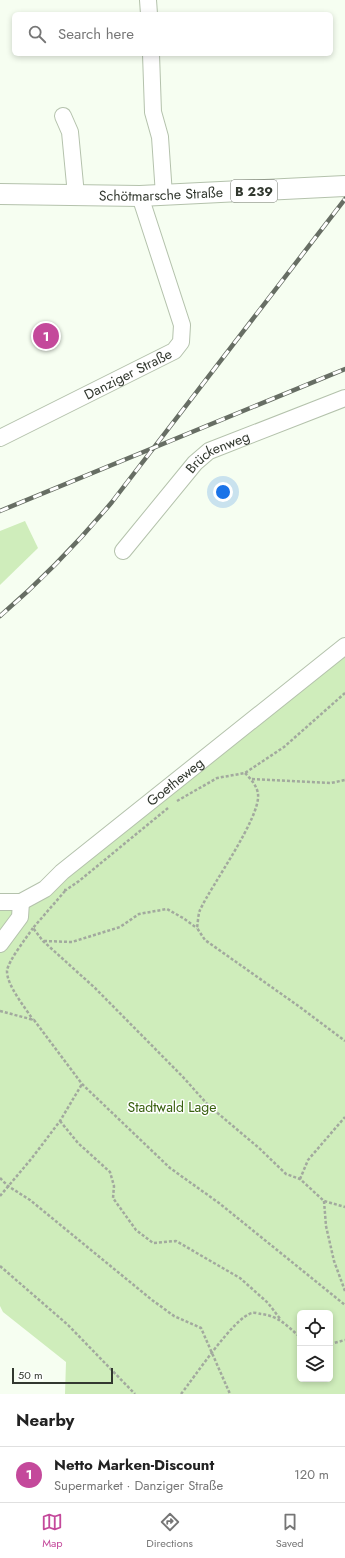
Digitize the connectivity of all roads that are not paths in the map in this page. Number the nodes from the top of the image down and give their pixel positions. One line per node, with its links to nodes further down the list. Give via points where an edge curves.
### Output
1 (148, 0): 2 (street)
2 (149, 12)
3 (150, 56): 9 (street, via 153,112 160,137)
4 (63, 116): 7 (street, via 70,132)
5 (345, 186): 9 (main road, Schötmarsche Straße / B 239)
6 (0, 194): 7 (main road, Schötmarsche Straße / B 239)
7 (76, 195): 8 (main road, Schötmarsche Straße / B 239)
8 (140, 196): 9 (main road, Schötmarsche Straße / B 239); 11 (street, Danziger Straße, via 182,325 181,342 174,351)
9 (164, 196)
10 (345, 398): 12 (street, Brückenweg, via 209,451 195,463)
11 (0, 438)
12 (123, 551)
13 (345, 646): 15 (street, Goetheweg, via 62,872 45,889)
14 (0, 902): 15 (street, Goetheweg)
15 (21, 902): 16 (street, via 20,917)
16 (0, 944)

